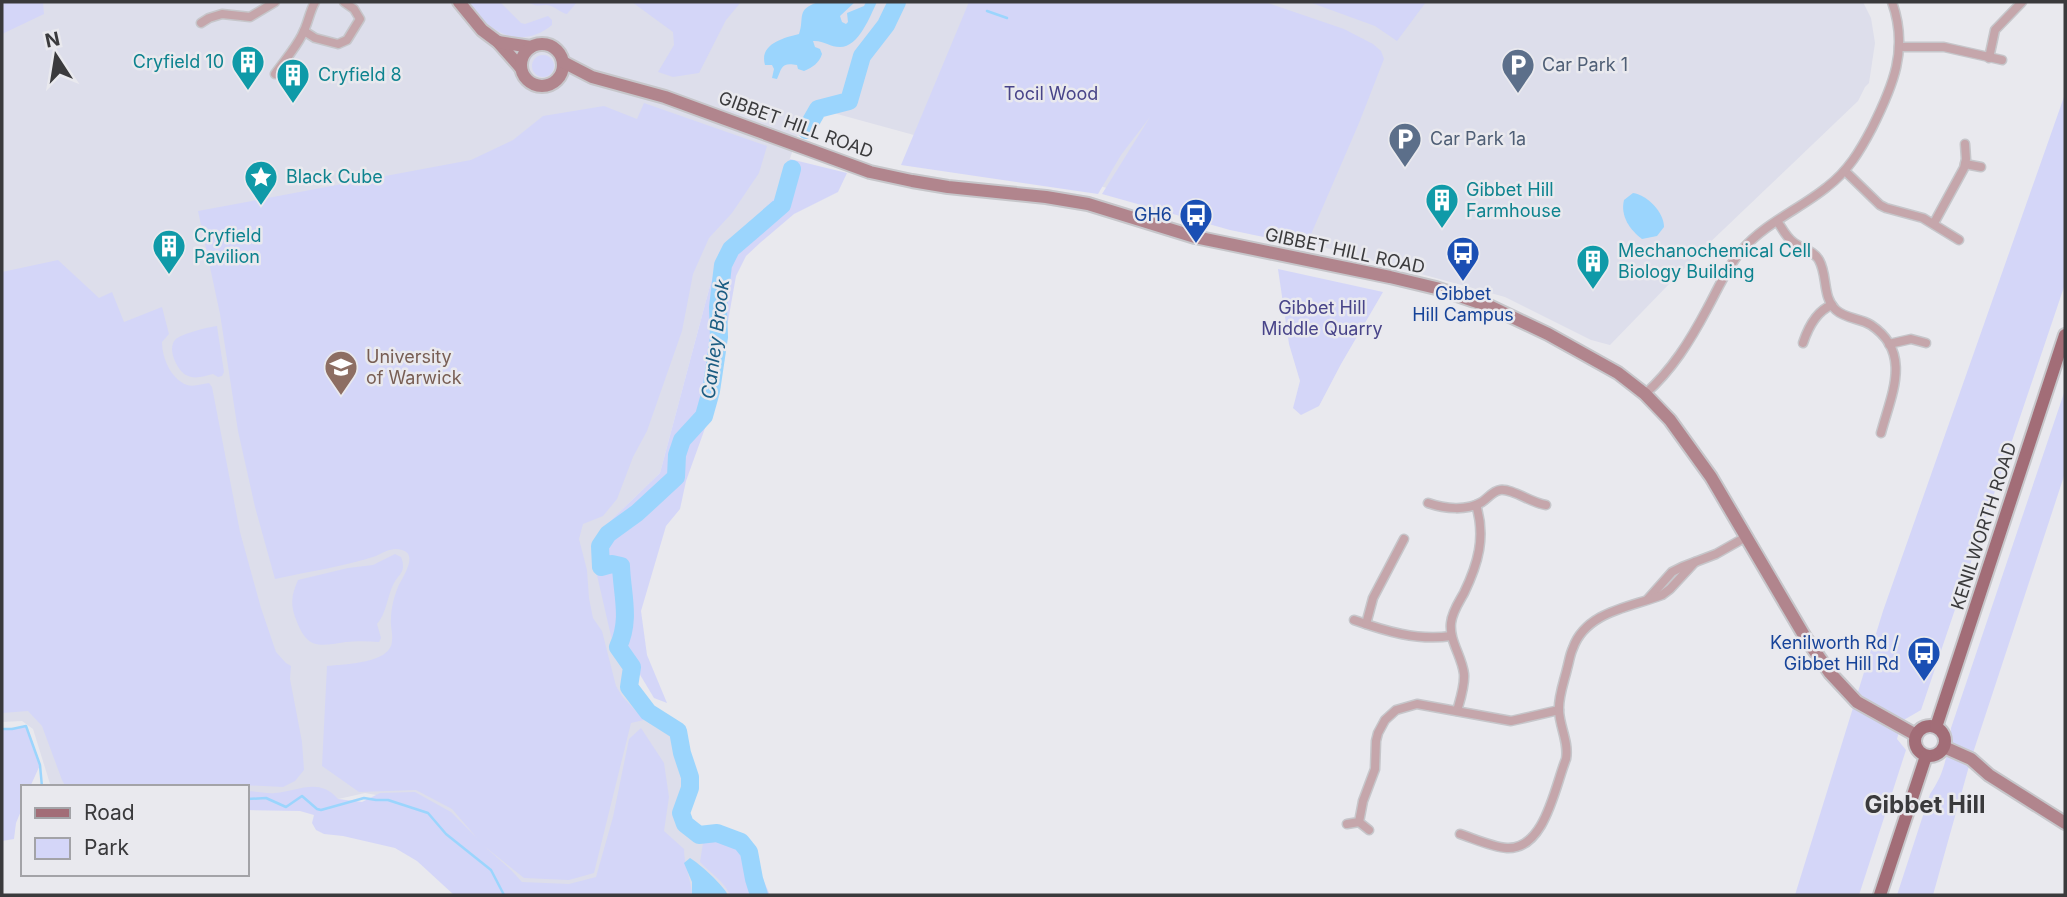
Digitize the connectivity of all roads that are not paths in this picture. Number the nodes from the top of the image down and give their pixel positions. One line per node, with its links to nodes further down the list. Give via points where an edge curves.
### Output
1 (275, 2): 7 (street, via 250,17 222,14)
2 (315, 2): 8 (street)
3 (344, 2): 8 (street, via 360,19 347,40 338,44)
4 (458, 2): 9 (street)
5 (1892, 2): 11 (street)
6 (2022, 2): 12 (street, via 1995,30)
7 (201, 23)
8 (304, 31): 16 (street)
9 (498, 42): 10 (street); 15 (street)
10 (531, 47): 14 (street, via 552,46); 15 (street)
11 (1899, 47): 12 (street, via 1944,47); 22 (street, via 1887,99)
12 (1989, 58): 13 (street)
13 (2002, 61)
14 (563, 62): 17 (street, GIBBET HILL ROAD); 18 (street)
15 (521, 68): 18 (street, via 526,79 540,87)
16 (275, 74)
17 (592, 77): 18 (street, GIBBET HILL ROAD); 31 (street, GIBBET HILL ROAD, via 678,101 870,172 948,187 1088,204 1219,242 1436,288 1548,334 1618,373)
18 (558, 80)
19 (1965, 144): 20 (street)
20 (1965, 164): 21 (street); 24 (street)
21 (1981, 167)
22 (1845, 171): 23 (street); 24 (street, via 1880,205)
23 (1777, 221): 26 (street, via 1789,238 1819,260); 31 (street, via 1741,251 1678,359)
24 (1934, 223): 25 (street)
25 (1959, 240)
26 (1832, 305): 28 (street, via 1818,315); 30 (street, via 1871,325)
27 (2065, 335): 45 (main road, KENILWORTH ROAD)
28 (1803, 343)
29 (1926, 343): 30 (street, via 1911,339)
30 (1889, 344): 33 (street, via 1897,372)
31 (1645, 394): 38 (street, GIBBET HILL ROAD, via 1690,445)
32 (1876, 406): 33 (street)
33 (1887, 409): 34 (street)
34 (1881, 433)
35 (1429, 503): 36 (street, via 1443,508)
36 (1476, 505): 37 (street, via 1505,490); 42 (street, via 1481,524 1478,559 1452,616)
37 (1546, 505)
38 (1746, 537): 43 (street, via 1695,562 1670,589 1609,613 1584,629 1573,648); 46 (street, GIBBET HILL ROAD, via 1805,637 1843,689 1857,702)
39 (1404, 538): 41 (street, via 1373,598)
40 (1354, 620): 41 (street)
41 (1366, 624): 42 (street, via 1414,636)
42 (1451, 636): 44 (street, via 1464,672)
43 (1559, 710): 44 (street, via 1511,721); 53 (street, via 1566,759 1534,837 1507,848)
44 (1457, 711): 49 (street, via 1410,704 1385,720 1376,741 1375,769)
45 (1936, 727): 46 (main road, via 1925,727); 47 (main road, via 1944,735)
46 (1916, 734): 48 (main road, via 1917,749)
47 (1944, 747): 48 (main road); 50 (street, via 1971,759)
48 (1926, 757): 54 (main road)
49 (1359, 822): 51 (street); 52 (street)
50 (2065, 823)
51 (1346, 824)
52 (1369, 830)
53 (1460, 834)
54 (1880, 895)

